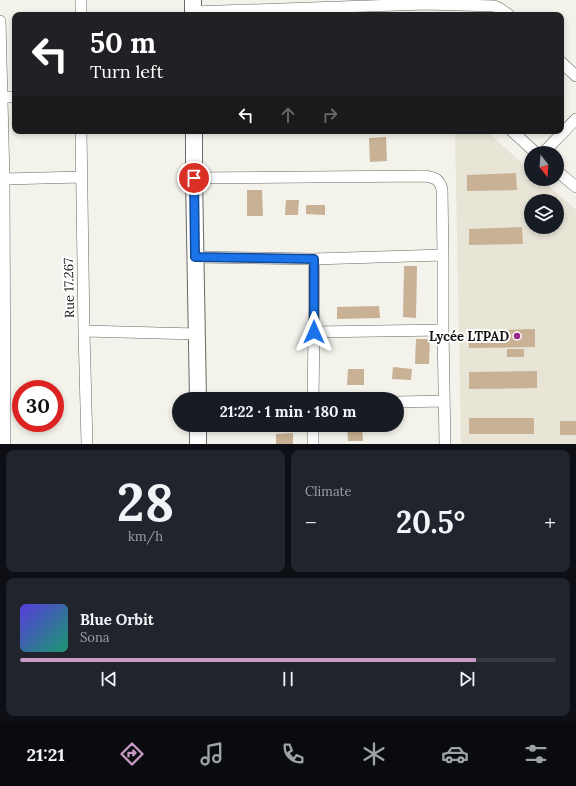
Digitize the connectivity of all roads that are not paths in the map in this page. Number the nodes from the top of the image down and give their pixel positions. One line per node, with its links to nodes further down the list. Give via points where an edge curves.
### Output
1 (81, 0): 4 (street)
2 (426, 2): 3 (street); 5 (street, via 494,6)
3 (192, 9)
4 (81, 12)
5 (505, 12)
6 (0, 21): 9 (street)
7 (564, 65): 8 (street)
8 (576, 76)
9 (1, 97): 10 (street); 22 (street)
10 (12, 97)
11 (576, 119): 12 (street)
12 (564, 131)
13 (81, 134): 19 (street, Rue 17.267)
14 (194, 134): 21 (street)
15 (515, 134): 17 (street)
16 (561, 134): 18 (street)
17 (528, 146)
18 (550, 146)
19 (82, 177): 22 (street); 29 (street, Rue 17.267)
20 (564, 177): 23 (street)
21 (194, 178): 24 (street, via 434,177 440,182 442,189); 25 (street)
22 (4, 179): 27 (street)
23 (576, 187)
24 (443, 255): 26 (street); 28 (street)
25 (195, 257): 26 (street); 31 (street)
26 (314, 259): 30 (street)
27 (2, 308): 38 (street)
28 (443, 330): 30 (street); 34 (street)
29 (84, 331): 31 (street); 39 (street, Rue 17.267)
30 (314, 332): 33 (street)
31 (196, 334): 32 (street)
32 (198, 392)
33 (313, 392)
34 (444, 401): 35 (street); 42 (street)
35 (404, 402)
36 (198, 432): 40 (street)
37 (313, 432): 41 (street)
38 (5, 444)
39 (87, 444)
40 (198, 444)
41 (313, 444)
42 (445, 444)

